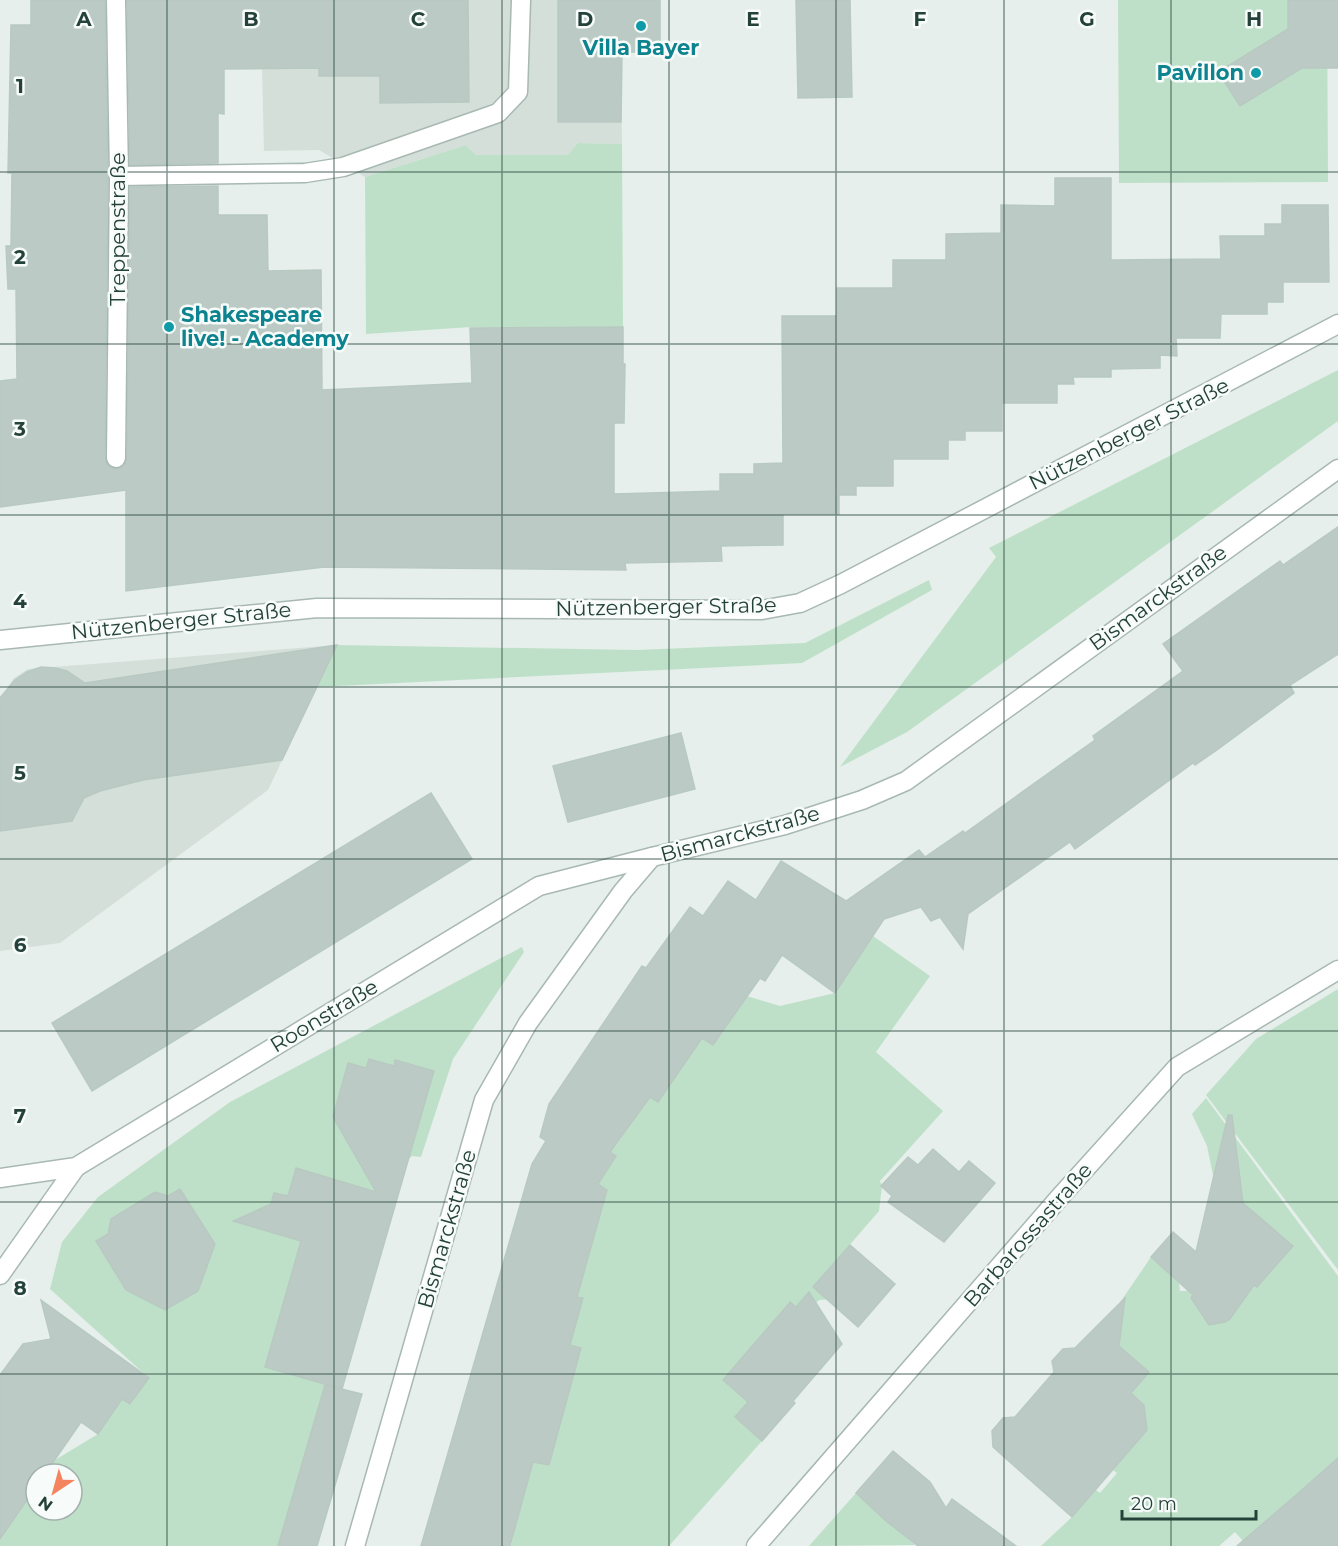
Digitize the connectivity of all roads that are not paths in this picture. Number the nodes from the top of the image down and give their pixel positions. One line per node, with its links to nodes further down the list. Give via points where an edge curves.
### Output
1 (116, 0): 3 (street, Treppenstraße)
2 (521, 0): 3 (street, via 518,92 498,113 343,167 305,173)
3 (119, 176): 5 (street, Treppenstraße)
4 (1338, 324): 7 (street, Nützenberger Straße, via 800,603 762,610 317,608)
5 (116, 458)
6 (1338, 469): 8 (street, Bismarckstraße, via 906,781 785,825)
7 (0, 640)
8 (652, 856): 10 (street, Roonstraße, via 539,886); 13 (street, Bismarckstraße, via 528,1023 484,1100)
9 (1338, 970): 14 (street, Barbarossastraße, via 1177,1067)
10 (76, 1167): 11 (street, Roonstraße); 12 (street)
11 (0, 1178)
12 (0, 1275)
13 (355, 1546)
14 (756, 1546)

